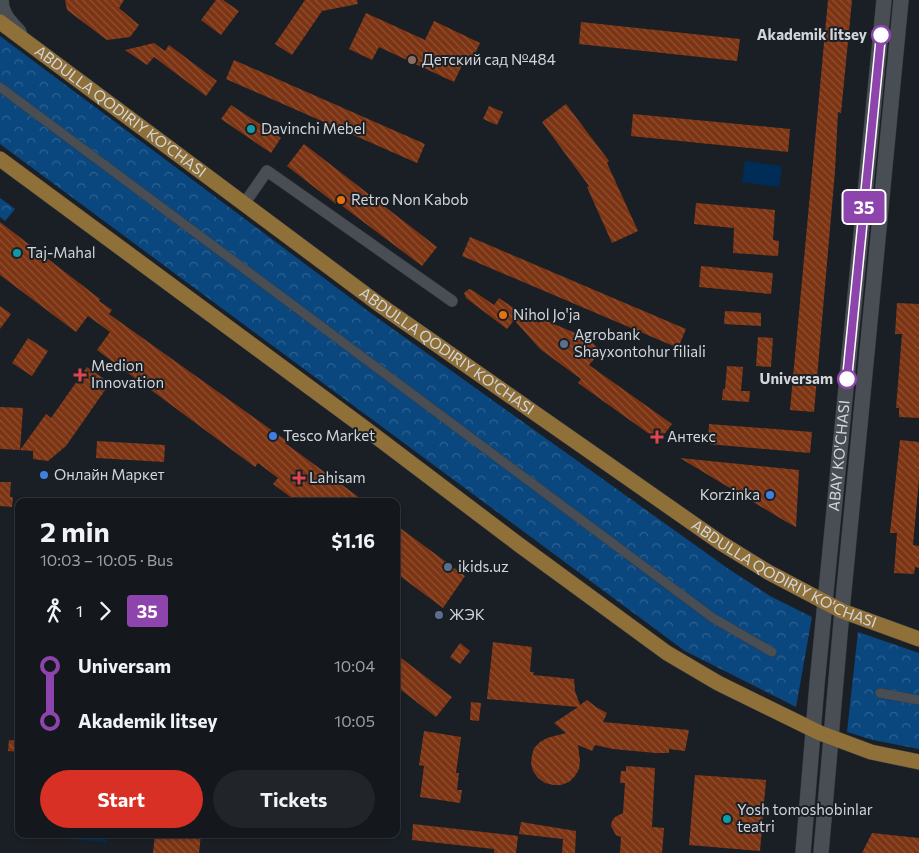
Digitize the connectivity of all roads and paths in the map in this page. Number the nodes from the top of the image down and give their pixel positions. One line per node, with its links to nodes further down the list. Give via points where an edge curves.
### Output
1 (1, 0): 5 (main road, via 6,17)
2 (884, 0): 7 (main road, ABAY KO'CHASI)
3 (901, 0): 8 (main road, ABAY KO'CHASI)
4 (0, 22): 5 (main road, ABDULLA QODIRIY KO'CHASI)
5 (31, 46): 10 (main road, ABDULLA QODIRIY KO'CHASI)
6 (0, 87): 15 (street, via 713,618)
7 (870, 148): 8 (main road); 12 (main road, ABAY KO'CHASI)
8 (886, 148): 13 (main road, ABAY KO'CHASI)
9 (0, 159): 18 (main road, via 640,634 718,683)
10 (244, 204): 11 (street, via 266,171); 12 (main road, ABDULLA QODIRIY KO'CHASI, via 380,305 600,460 751,562)
11 (452, 301)
12 (825, 602): 13 (main road, ABDULLA QODIRIY KO'CHASI); 18 (main road, ABAY KO'CHASI)
13 (842, 611): 14 (main road, ABDULLA QODIRIY KO'CHASI); 19 (main road, ABAY KO'CHASI)
14 (919, 639)
15 (772, 652)
16 (880, 693): 17 (street)
17 (919, 700)
18 (814, 730): 19 (main road); 21 (main road, ABAY KO'CHASI)
19 (832, 737): 20 (main road, via 871,752); 22 (main road, ABAY KO'CHASI)
20 (919, 762)
21 (803, 853)
22 (821, 853)

